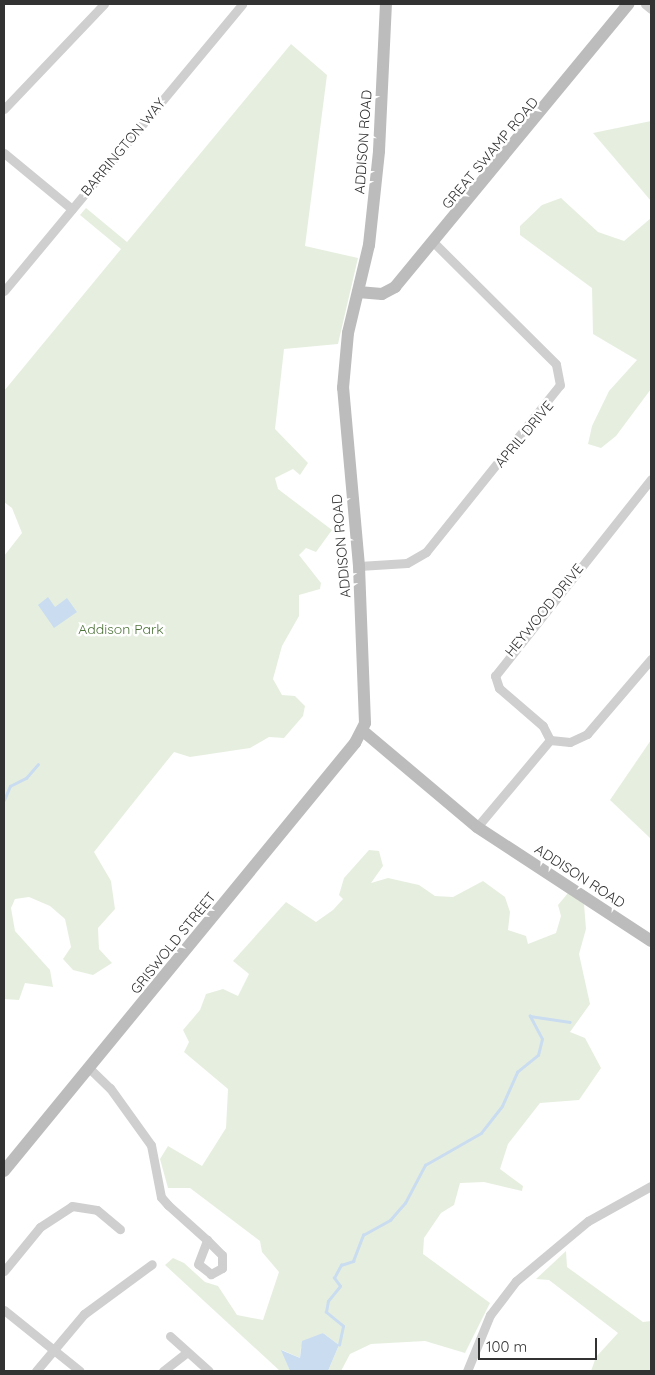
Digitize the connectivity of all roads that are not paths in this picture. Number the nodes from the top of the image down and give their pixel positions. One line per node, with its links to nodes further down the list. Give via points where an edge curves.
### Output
1 (104, 4): 7 (street)
2 (242, 4): 9 (street, BARRINGTON WAY)
3 (386, 4): 12 (main road, ADDISON ROAD, via 379,151 369,245)
4 (628, 4): 10 (main road, GREAT SWAMP ROAD)
5 (645, 4): 6 (street)
6 (651, 9)
7 (4, 109)
8 (4, 153): 9 (street)
9 (72, 209): 11 (street, BARRINGTON WAY)
10 (434, 243): 12 (main road, GREAT SWAMP ROAD, via 391,290); 14 (street, APRIL DRIVE, via 556,364 560,385 426,552 407,563)
11 (4, 291)
12 (358, 292): 14 (main road, ADDISON ROAD, via 342,388)
13 (651, 479): 17 (street, HEYWOOD DRIVE, via 495,676 499,688 543,726)
14 (359, 566): 16 (main road, ADDISON ROAD, via 366,684)
15 (651, 659): 17 (street, via 587,734 570,742)
16 (362, 731): 18 (main road, ADDISON ROAD); 20 (main road, GRISWOLD STREET)
17 (550, 740): 18 (street)
18 (477, 827): 19 (main road, ADDISON ROAD)
19 (651, 941)
20 (89, 1068): 21 (main road, GRISWOLD STREET); 24 (street, via 110,1088 151,1145 161,1197)
21 (4, 1170)
22 (651, 1186): 35 (street, via 581,1226 516,1281 490,1315)
23 (120, 1229): 26 (street, via 97,1210 72,1206 40,1227)
24 (207, 1240)
25 (152, 1264): 29 (street, via 84,1314)
26 (4, 1271)
27 (4, 1310): 29 (street)
28 (170, 1336): 30 (street)
29 (54, 1350): 31 (street); 32 (street)
30 (186, 1353): 33 (street); 34 (street)
31 (36, 1371)
32 (80, 1371)
33 (163, 1371)
34 (209, 1371)
35 (467, 1371)

